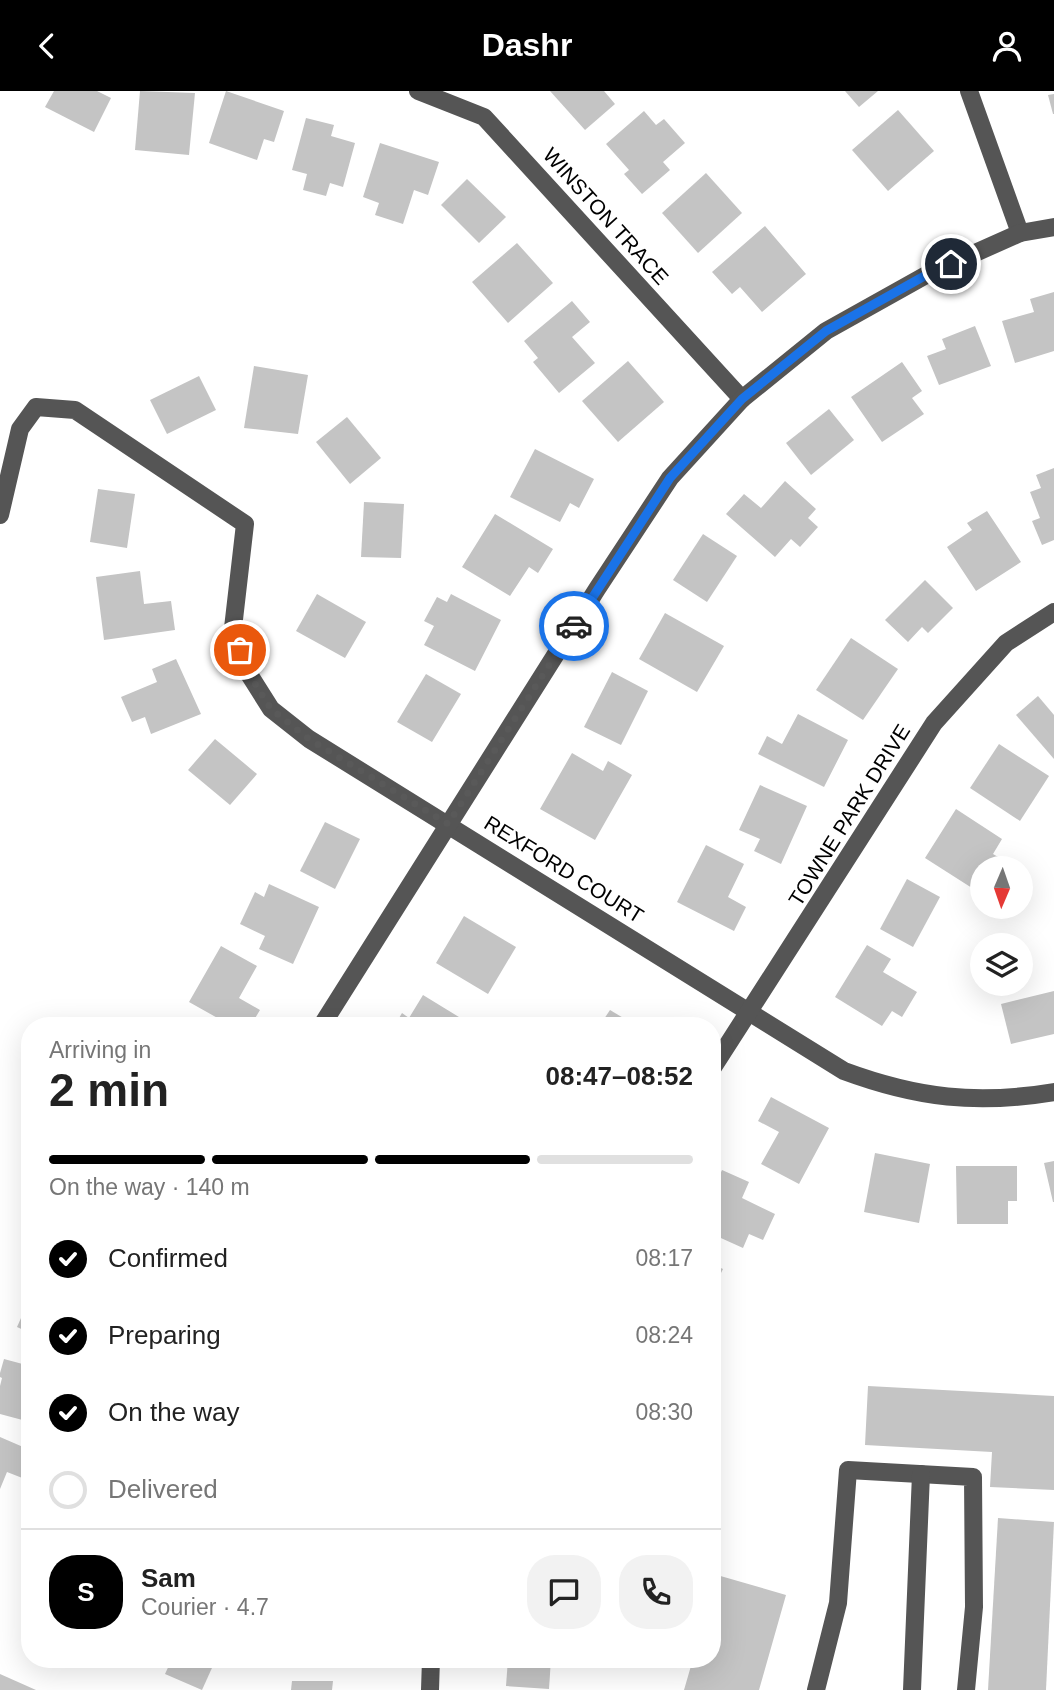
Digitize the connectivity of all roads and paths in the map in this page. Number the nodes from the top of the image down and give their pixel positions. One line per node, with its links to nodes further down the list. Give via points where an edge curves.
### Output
1 (418, 91): 5 (street, WINSTON TRACE, via 484,117)
2 (969, 91): 4 (street)
3 (1054, 227): 4 (street)
4 (1020, 233): 5 (street, via 928,274 826,331)
5 (742, 399): 8 (street, via 670,478)
6 (0, 516): 8 (street, REXFORD COURT, via 20,429 36,407 75,410 245,524 233,628 247,671 271,709 309,739)
7 (1054, 612): 9 (street, TOWNE PARK DRIVE, via 1006,643 934,723)
8 (448, 824): 9 (street, REXFORD COURT); 10 (street)
9 (751, 1012): 11 (street, TOWNE PARK DRIVE); 12 (street, REXFORD COURT, via 844,1071 886,1086 935,1097)
10 (327, 1017)
11 (721, 1056)
12 (1054, 1092)
13 (921, 1474): 16 (street, via 848,1470 838,1603); 17 (street); 18 (street, via 973,1477 974,1607)
14 (431, 1668): 15 (street)
15 (430, 1690)
16 (816, 1690)
17 (912, 1690)
18 (966, 1690)

